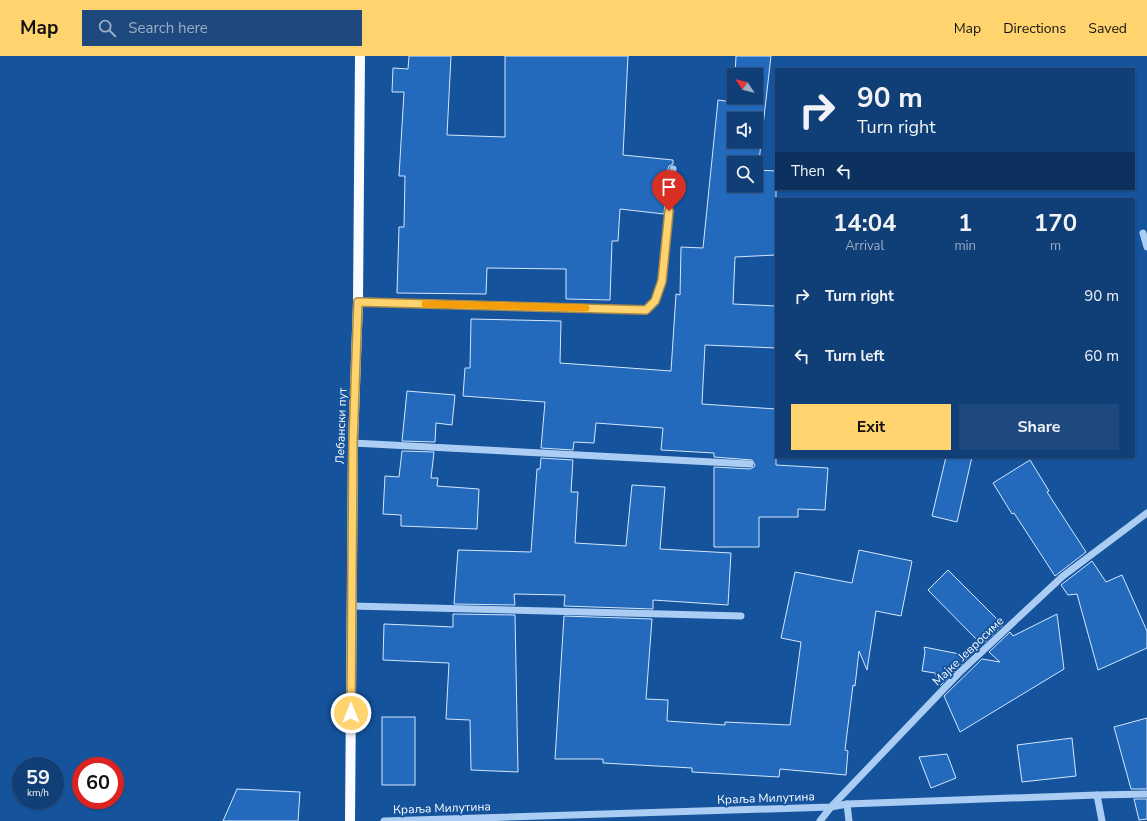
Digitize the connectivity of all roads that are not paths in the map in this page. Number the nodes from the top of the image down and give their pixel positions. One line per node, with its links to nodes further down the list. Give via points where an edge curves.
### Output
1 (360, 56): 5 (main road, Лебански пут)
2 (673, 169): 5 (street, via 662,281 655,301 646,310)
3 (1143, 233): 4 (street)
4 (1147, 247)
5 (358, 302): 6 (main road, Лебански пут)
6 (353, 443): 7 (street); 9 (main road, Лебански пут)
7 (750, 464)
8 (1147, 513): 14 (street, Мајке Јевросиме, via 1057,581 959,673)
9 (352, 606): 10 (street); 15 (main road, Лебански пут)
10 (740, 616)
11 (1147, 794): 12 (street, Краља Милутина)
12 (1097, 795): 13 (street, Краља Милутина); 19 (street)
13 (847, 804): 14 (street, Краља Милутина); 18 (street)
14 (831, 807): 16 (street, Краља Милутина); 17 (street, Мајке Јевросиме)
15 (350, 821)
16 (384, 821)
17 (820, 821)
18 (849, 821)
19 (1102, 821)

